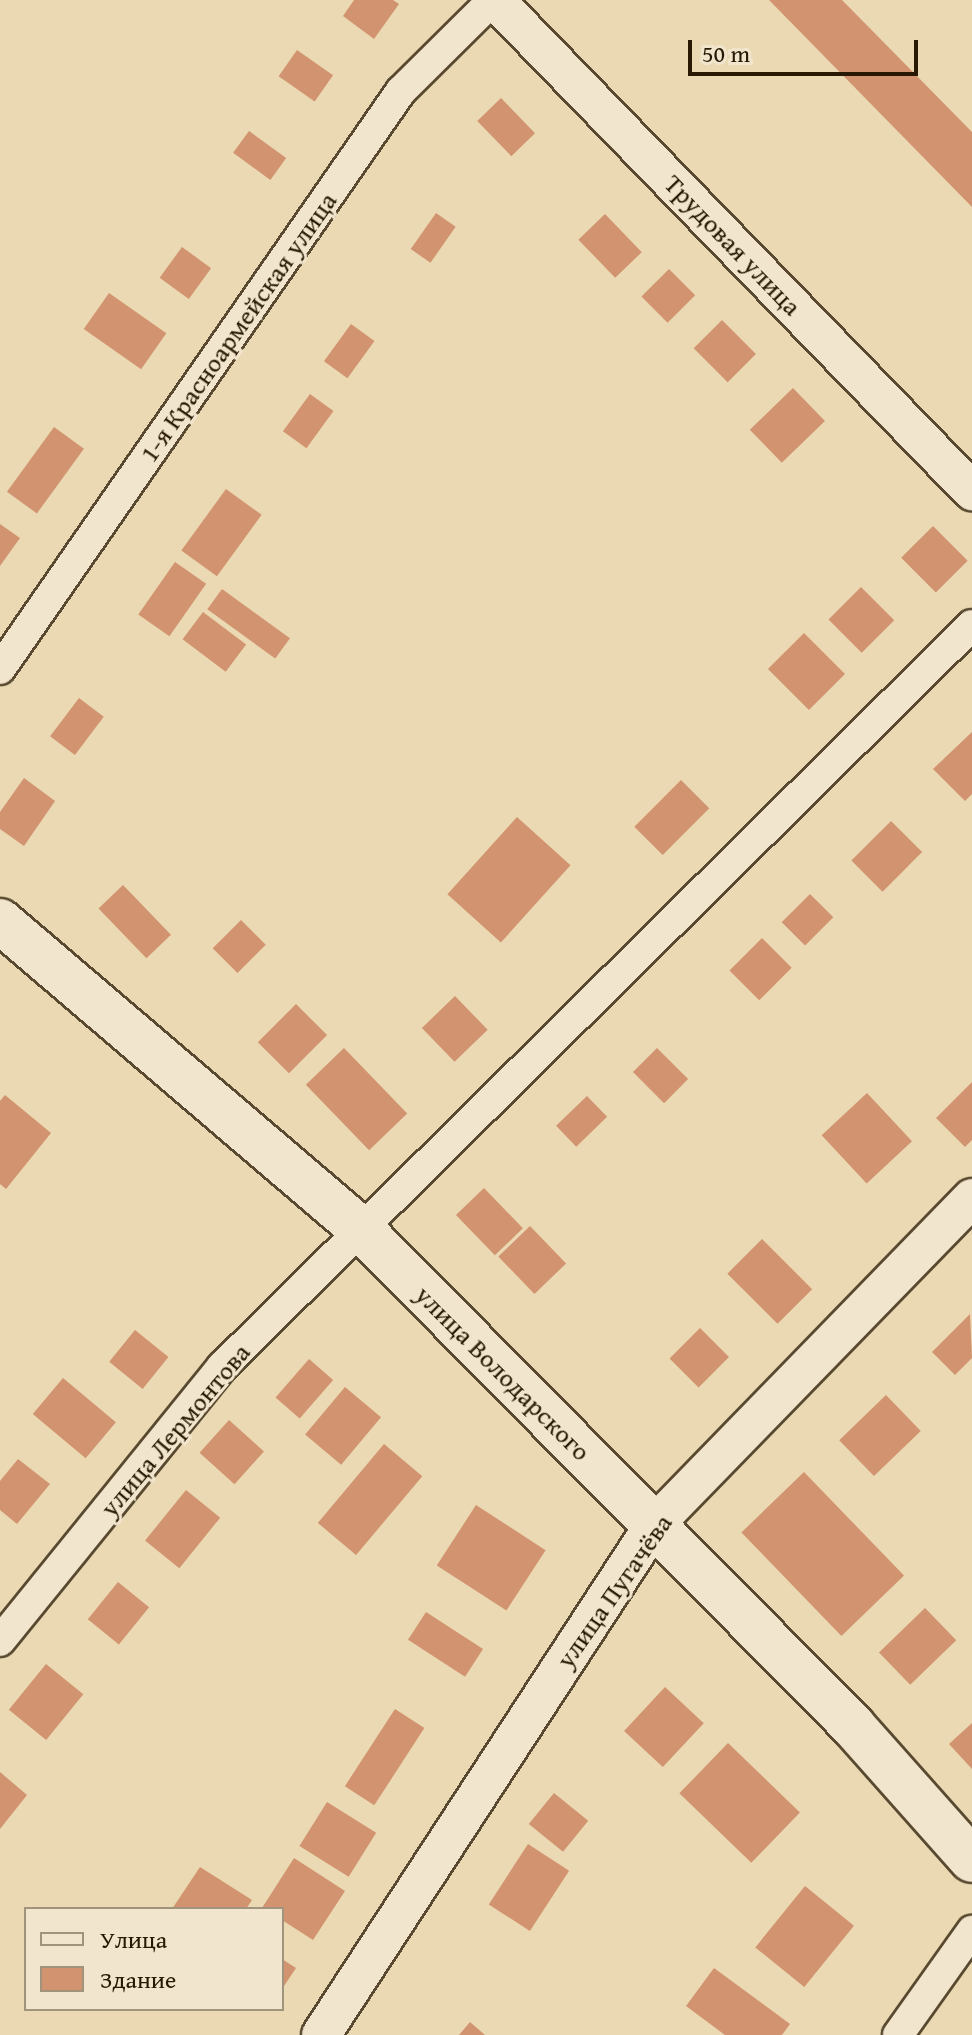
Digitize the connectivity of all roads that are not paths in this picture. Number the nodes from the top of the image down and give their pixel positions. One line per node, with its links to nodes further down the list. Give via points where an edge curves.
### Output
1 (494, 0): 2 (street, Трудовая улица); 4 (street, 1-я Красноармейская улица, via 401,91)
2 (972, 491)
3 (972, 625): 7 (street, улица Лермонтова)
4 (0, 669)
5 (0, 921): 7 (main road, улица Володарского)
6 (972, 1198): 8 (street, улица Пугачёва)
7 (364, 1232): 8 (main road, улица Володарского); 9 (street, улица Лермонтова, via 222,1367)
8 (654, 1525): 10 (main road, улица Володарского, via 853,1726); 12 (street, улица Пугачёва)
9 (0, 1641)
10 (972, 1860)
11 (972, 1931): 13 (street)
12 (321, 2035)
13 (898, 2035)

